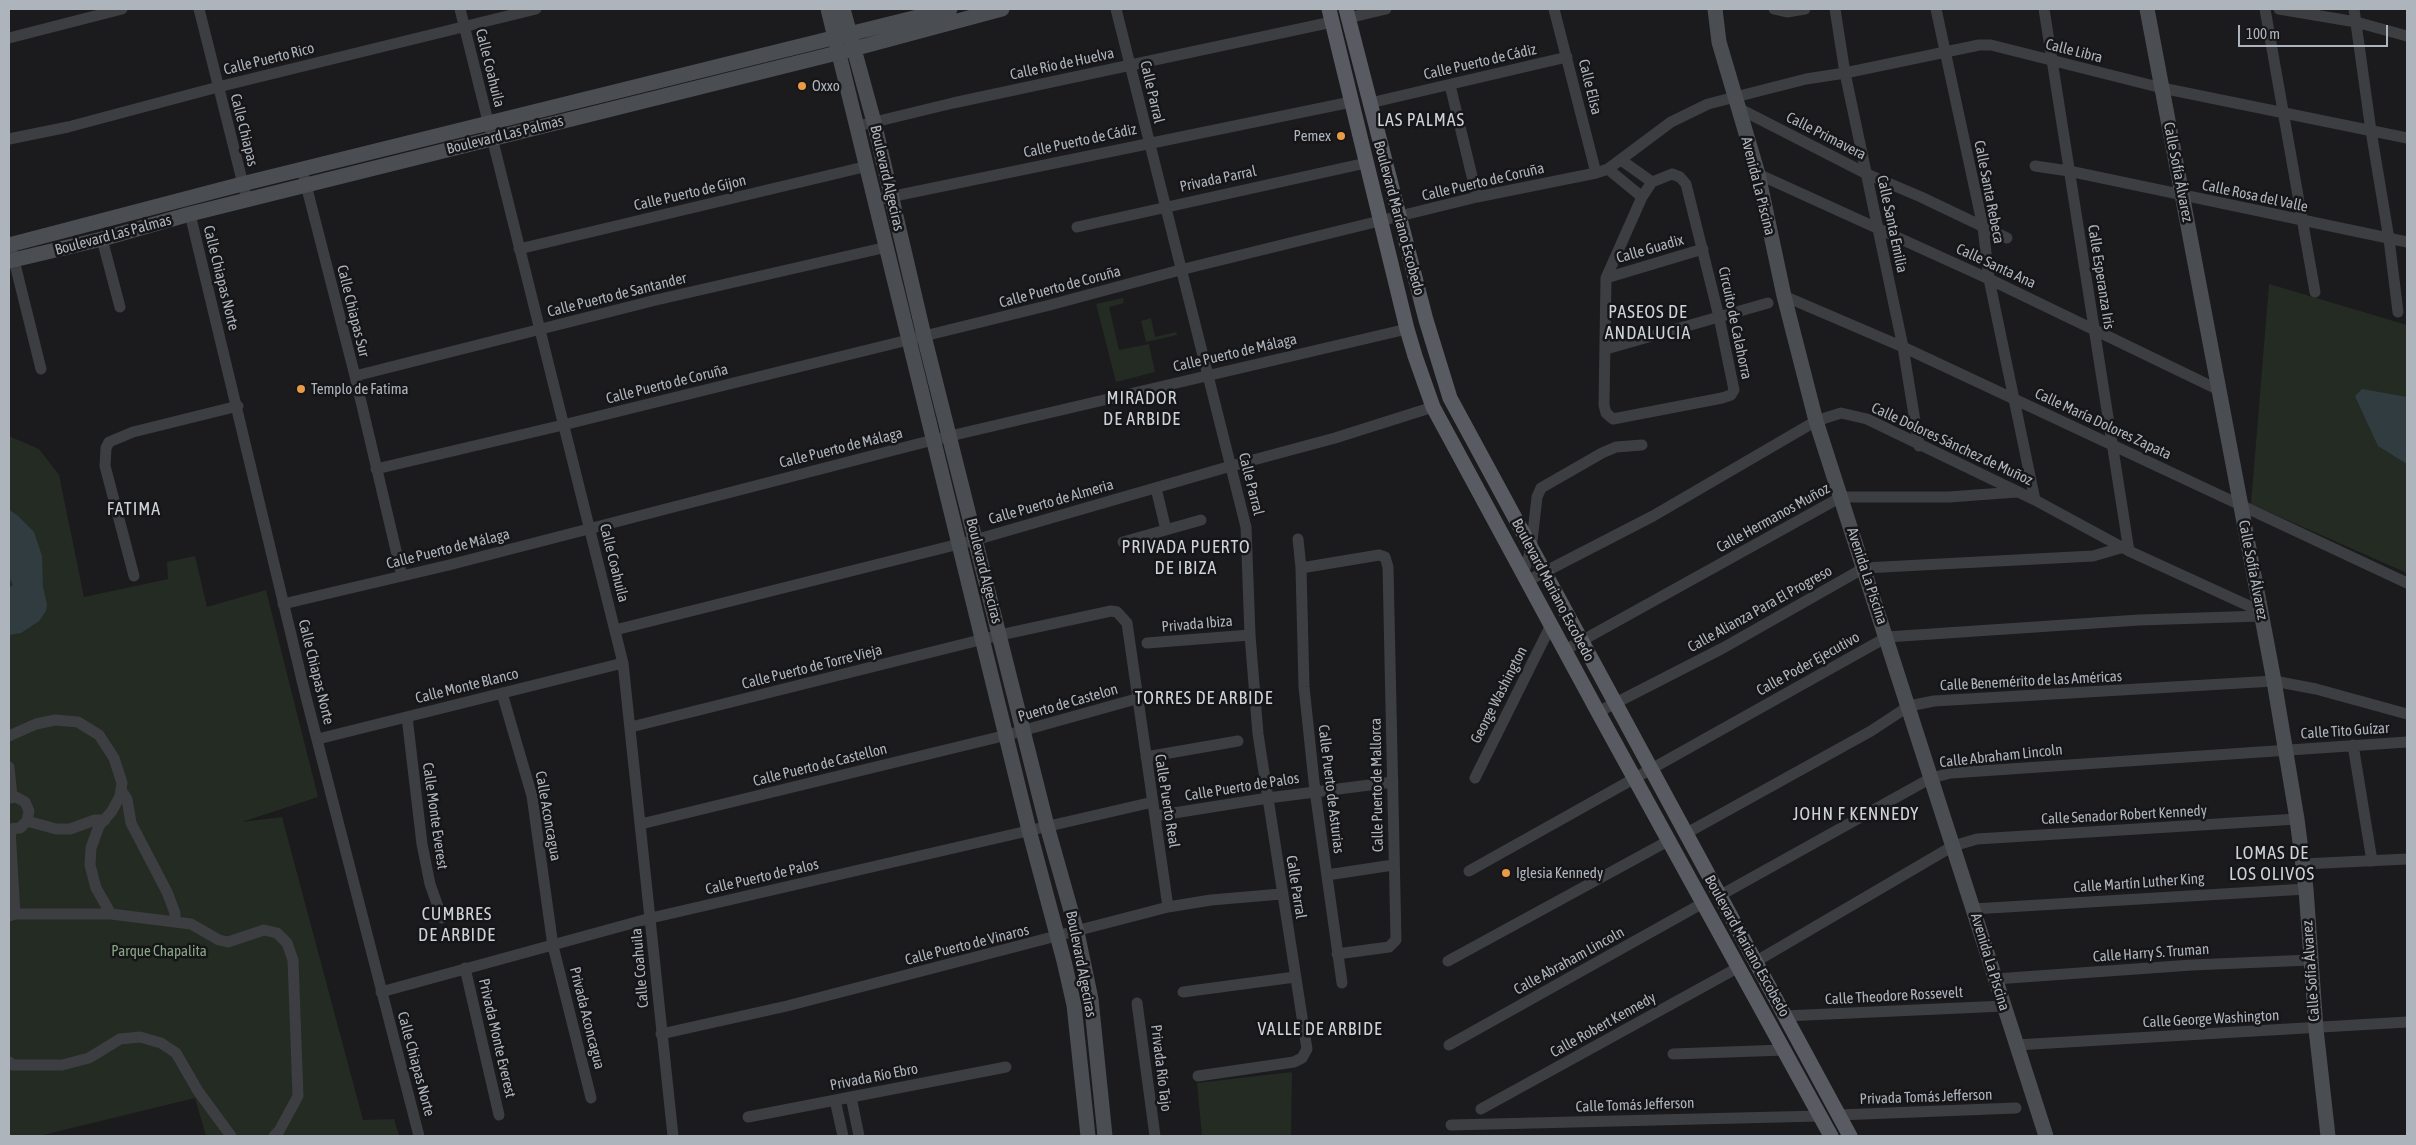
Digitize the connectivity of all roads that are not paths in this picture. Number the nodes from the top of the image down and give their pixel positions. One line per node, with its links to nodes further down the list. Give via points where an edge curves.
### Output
1 (122, 9): 28 (street)
2 (199, 9): 36 (street, Calle Chiapas)
3 (460, 9): 25 (street, Calle Coahuila)
4 (536, 9): 25 (street, Calle Puerto Rico)
5 (828, 9): 26 (street, Boulevard Algeciras)
6 (843, 9): 26 (street, Boulevard Algeciras)
7 (950, 9): 26 (street, Boulevard Las Palmas)
8 (1002, 9): 29 (street, Boulevard Las Palmas)
9 (1116, 9): 33 (street, Calle Parral)
10 (1386, 9): 22 (street)
11 (1554, 9): 31 (street, Calle Elisa)
12 (1715, 9): 39 (street, Avenida La Piscina, via 1719,42)
13 (1774, 9): 14 (street, via 1787,12)
14 (1805, 9)
15 (1835, 9): 34 (street, Calle Santa Emilia)
16 (1936, 9): 30 (street, Calle Santa Rebeca)
17 (2044, 9): 32 (street, Calle Esperanza Iris)
18 (2147, 9): 37 (street, Calle Sofía Álvarez)
19 (2265, 9): 41 (street)
20 (2279, 9): 24 (street)
21 (2354, 9): 24 (street)
22 (1347, 13): 40 (main road, Boulevard Mariano Escobedo)
23 (1331, 15): 33 (street, Calle Río de Huelva); 38 (main road, Boulevard Mariano Escobedo)
24 (2356, 22): 27 (street); 45 (street)
25 (464, 25): 36 (street, Calle Puerto Rico); 44 (street, Calle Coahuila)
26 (843, 35): 29 (street, Boulevard Algeciras); 44 (street, Boulevard Las Palmas)
27 (2407, 36)
28 (9, 38)
29 (846, 51): 42 (street, Boulevard Algeciras); 43 (street, Boulevard Algeciras); 44 (street, Boulevard Las Palmas)
30 (1944, 52): 32 (street, Calle Libra, via 1991,45); 34 (street, Calle Libra); 72 (street, Calle Santa Rebeca)
31 (1568, 58): 35 (street, Calle Puerto de Cádiz); 55 (street, Calle Elisa)
32 (2052, 61): 37 (street, Calle Libra); 54 (street, Calle Esperanza Iris)
33 (1130, 64): 42 (street, Calle Río de Huelva); 48 (street, Calle Parral)
34 (1845, 74): 39 (street, Calle Libra, via 1806,79); 57 (street, Calle Santa Emilia)
35 (1450, 85): 40 (street, Calle Puerto de Cádiz); 63 (street)
36 (218, 87): 47 (street, Calle Puerto Rico, via 68,127); 60 (street, Calle Chiapas)
37 (2162, 88): 41 (street, Calle Libra); 61 (street, Calle Sofía Álvarez)
38 (1351, 102): 48 (street, Calle Puerto de Cádiz); 50 (main road, Boulevard Mariano Escobedo)
39 (1736, 102): 49 (street, Calle Puerto de Coruña, via 1681,116); 56 (street, Avenida La Piscina); 57 (street, Calle Primavera)
40 (1370, 103): 69 (main road, Boulevard Mariano Escobedo)
41 (2284, 112): 45 (street, Calle Libra); 71 (street)
42 (874, 122): 43 (street, Calle Río de Huelva); 62 (street, Boulevard Algeciras)
43 (858, 126): 51 (street, Boulevard Algeciras)
44 (490, 131): 58 (street, Boulevard Las Palmas); 80 (street, Calle Coahuila)
45 (2371, 131): 46 (street, Calle Libra); 76 (street)
46 (2407, 138)
47 (9, 139)
48 (1148, 142): 62 (street, Calle Puerto de Cádiz); 67 (street, Calle Parral)
49 (1621, 160): 53 (street, Calle Puerto de Coruña); 59 (street)
50 (1366, 163): 67 (street, Privada Parral); 70 (main road, Boulevard Mariano Escobedo)
51 (868, 166): 66 (street, Boulevard Algeciras); 80 (street, Calle Puerto de Gijon)
52 (2035, 166): 54 (street, Calle Rosa del Valle)
53 (1608, 169): 55 (street, Calle Puerto de Coruña); 64 (street)
54 (2069, 171): 61 (street, Calle Rosa del Valle); 94 (street, Calle Esperanza Iris)
55 (1596, 173): 63 (street, Calle Puerto de Coruña)
56 (1758, 174): 74 (street, Calle Santa Ana); 87 (street, Avenida La Piscina)
57 (1867, 174): 72 (street, Calle Primavera); 74 (street, Calle Santa Emilia)
58 (304, 178): 60 (street, Boulevard Las Palmas); 65 (street, Boulevard Las Palmas); 101 (street, Calle Chiapas Sur)
59 (1652, 182): 64 (street, Circuito de Calahorra); 81 (street, Circuito de Calahorra, via 1672,174 1683,180)
60 (242, 184): 65 (street, Calle Chiapas); 82 (street, Boulevard Las Palmas)
61 (2182, 196): 71 (street, Calle Rosa del Valle); 102 (street, Calle Sofía Álvarez)
62 (892, 197): 66 (street, Calle Puerto de Cádiz); 95 (street, Boulevard Algeciras)
63 (1476, 197): 69 (street, Calle Puerto de Coruña)
64 (1642, 197): 84 (street, Circuito de Calahorra)
65 (247, 200): 68 (street, Boulevard Las Palmas)
66 (876, 200): 79 (street, Boulevard Algeciras)
67 (1164, 206): 73 (street, Privada Parral); 83 (street, Calle Parral)
68 (190, 214): 77 (street, Boulevard Las Palmas); 104 (street, Calle Chiapas Norte)
69 (1399, 217): 70 (street, Calle Puerto de Coruña); 127 (main road, Boulevard Mariano Escobedo, via 1442,376 1457,414)
70 (1381, 222): 83 (street, Calle Puerto de Coruña); 93 (main road, Boulevard Mariano Escobedo)
71 (2304, 222): 76 (street, Calle Rosa del Valle); 86 (street)
72 (1983, 226): 75 (street, Calle Primavera); 85 (street, Calle Santa Rebeca)
73 (1076, 227)
74 (1878, 228): 85 (street, Calle Santa Ana); 97 (street, Calle Santa Emilia)
75 (2007, 238)
76 (2390, 238): 78 (street, Calle Rosa del Valle); 90 (street)
77 (102, 239): 82 (street, Boulevard Las Palmas); 89 (street)
78 (2407, 242)
79 (887, 247): 92 (street, Calle Puerto de Santander); 96 (street, Boulevard Algeciras)
80 (519, 249): 92 (street, Calle Coahuila)
81 (1703, 249): 84 (street, Calle Guadix); 91 (street, Circuito de Calahorra)
82 (10, 250): 99 (street)
83 (1180, 270): 95 (street, Calle Puerto de Coruña); 100 (street, Calle Parral)
84 (1606, 278): 98 (street, Circuito de Calahorra)
85 (1989, 279): 94 (street, Calle Santa Ana); 103 (street, Calle Santa Rebeca)
86 (2315, 292)
87 (1784, 296): 97 (street, Calle María Dolores Zapata); 106 (street, Avenida La Piscina)
88 (1768, 303): 91 (street)
89 (120, 307)
90 (2398, 312)
91 (1719, 317): 98 (street); 98 (street, Circuito de Calahorra, via 1735,385 1731,395 1722,398 1613,419 1606,414 1604,405)
92 (540, 329): 101 (street, Calle Puerto de Santander); 107 (street, Calle Coahuila)
93 (1407, 329): 100 (street, Calle Puerto de Málaga); 105 (main road, Boulevard Mariano Escobedo)
94 (2095, 331): 102 (street, Calle Santa Ana); 111 (street, Calle Esperanza Iris)
95 (924, 336): 96 (street, Calle Puerto de Coruña); 108 (street, Boulevard Algeciras)
96 (909, 340): 107 (street, Calle Puerto de Coruña); 109 (street, Boulevard Algeciras)
97 (1903, 347): 103 (street, Calle María Dolores Zapata); 112 (street, Calle Santa Emilia)
98 (1606, 349)
99 (41, 370)
100 (1208, 375): 108 (street, Calle Puerto de Málaga); 113 (street, Calle Parral)
101 (355, 376): 114 (street, Calle Chiapas Sur)
102 (2219, 390): 119 (street, Calle Sofía Álvarez)
103 (2014, 399): 111 (street, Calle María Dolores Zapata); 118 (street, Calle Santa Rebeca)
104 (238, 406): 131 (street, via 133,432 109,442 105,466); 135 (street, Calle Chiapas Norte)
105 (1433, 407): 113 (street, Calle Puerto de Almeria); 133 (main road, Boulevard Mariano Escobedo)
106 (1816, 421): 112 (street, Calle Dolores Sánchez de Muñoz, via 1842,414 1856,415); 117 (street, Avenida La Piscina); 130 (street, Calle Dolores Sánchez de Muñoz, via 1653,516)
107 (564, 425): 114 (street, Calle Puerto de Coruña); 121 (street, Calle Coahuila)
108 (950, 436): 109 (street, Calle Puerto de Málaga); 124 (street, Boulevard Algeciras)
109 (933, 440): 121 (street, Calle Puerto de Málaga); 124 (street, Boulevard Algeciras)
110 (1642, 445): 127 (street, via 1616,447 1541,488 1537,497)
111 (2114, 445): 119 (street, Calle María Dolores Zapata); 126 (street, Calle Esperanza Iris)
112 (1919, 446): 116 (street, Calle Dolores Sánchez de Muñoz)
113 (1231, 466): 115 (street, Calle Puerto de Almeria); 141 (street, Calle Parral, via 1246,527)
114 (376, 469): 132 (street, Calle Chiapas Sur)
115 (1156, 488): 122 (street); 124 (street, Calle Puerto de Almeria)
116 (2018, 492): 117 (street, Calle Hermanos Muñoz, via 1948,497); 118 (street, Calle Dolores Sánchez de Muñoz)
117 (1841, 497): 129 (street, Avenida La Piscina); 144 (street, Calle Hermanos Muñoz)
118 (2035, 500): 126 (street, Calle Dolores Sánchez de Muñoz)
119 (2241, 506): 134 (street, Calle María Dolores Zapata); 136 (street, Calle Sofía Álvarez)
120 (1201, 520): 122 (street)
121 (589, 529): 132 (street, Calle Puerto de Málaga); 139 (street, Calle Coahuila)
122 (1166, 530): 125 (street)
123 (1298, 539): 128 (street, Calle Puerto de Asturias)
124 (968, 541): 139 (street, Calle Puerto de Almeria); 140 (street, Boulevard Algeciras); 143 (street, Boulevard Algeciras)
125 (1123, 542)
126 (2126, 549): 129 (street, Calle Alianza Para El Progreso, via 2093,556); 136 (street, Calle Dolores Sánchez de Muñoz)
127 (1532, 550): 130 (main road, Boulevard Mariano Escobedo); 133 (street)
128 (1301, 568): 171 (street, Calle Puerto de Mallorca, via 1379,555 1385,557 1388,567); 173 (street, Calle Puerto de Asturias, via 1304,687)
129 (1864, 568): 142 (street, Avenida La Piscina); 151 (street, Calle Alianza Para El Progreso, via 1723,648)
130 (1543, 572): 133 (street, Calle Dolores Sánchez de Muñoz); 144 (main road, Boulevard Mariano Escobedo)
131 (134, 576)
132 (402, 576): 135 (street, Calle Puerto de Málaga)
133 (1525, 577): 138 (main road, Boulevard Mariano Escobedo)
134 (2407, 583)
135 (283, 604): 160 (street, Calle Chiapas Norte)
136 (2261, 613): 142 (street, Calle Poder Ejecutivo); 148 (street, Calle Sofía Álvarez)
137 (1127, 624): 140 (street, Calle Puerto de Torre Vieja, via 1122,615 1111,611); 150 (street, Calle Puerto Real)
138 (1551, 625): 146 (main road, Boulevard Mariano Escobedo); 168 (street, George Washington)
139 (615, 630): 147 (street, Calle Coahuila)
140 (1000, 635): 143 (street, Calle Puerto de Torre Vieja); 157 (street, Boulevard Algeciras)
141 (1250, 635): 145 (street, Privada Ibiza); 175 (street, Calle Parral, via 1257,724)
142 (1886, 637): 152 (street, Avenida La Piscina); 167 (street, Calle Poder Ejecutivo)
143 (984, 639): 156 (street, Calle Puerto de Torre Vieja); 158 (street, Boulevard Algeciras)
144 (1580, 642): 146 (street, Calle Hermanos Muñoz); 151 (main road, Boulevard Mariano Escobedo)
145 (1147, 643)
146 (1564, 650): 153 (main road, Boulevard Mariano Escobedo)
147 (623, 663): 149 (street, Calle Monte Blanco); 156 (street, Calle Coahuila)
148 (2274, 681): 152 (street, Calle Benemérito de las Américas, via 1934,701); 154 (street, Calle Benemérito de las Américas); 164 (street, Calle Sofía Álvarez)
149 (502, 693): 155 (street, Calle Monte Blanco); 207 (street, Calle Aconcagua, via 532,796)
150 (1136, 699): 157 (street, Puerto de Castelon); 165 (street, Calle Puerto Real)
151 (1614, 704): 153 (street, Calle Alianza Para El Progreso); 167 (main road, Boulevard Mariano Escobedo)
152 (1909, 706): 169 (street, Avenida La Piscina); 185 (street, Calle Benemérito de las Américas, via 1871,731)
153 (1598, 712): 170 (main road, Boulevard Mariano Escobedo)
154 (2407, 714)
155 (407, 717): 160 (street, Calle Monte Blanco); 202 (street, Calle Monte Everest, via 422,844 430,884)
156 (631, 727): 181 (street, Calle Coahuila)
157 (1024, 731): 158 (street, Puerto de Castelon); 182 (street, Boulevard Algeciras)
158 (1007, 735): 181 (street, Calle Puerto de Castellon); 184 (street, Boulevard Algeciras)
159 (9, 736): 172 (street, via 55,720 78,722 99,736 114,758)
160 (318, 739): 217 (street, Calle Chiapas Norte)
161 (1238, 741): 165 (street)
162 (2407, 742): 163 (street, Calle Tito Guízar)
163 (2353, 745): 164 (street, Calle Tito Guízar); 189 (street)
164 (2286, 751): 169 (street, Calle Abraham Lincoln, via 1992,769); 178 (street, Calle Sofía Álvarez)
165 (1146, 757): 176 (street, Calle Puerto Real)
166 (9, 767): 174 (street)
167 (1650, 770): 170 (street, Calle Poder Ejecutivo); 185 (main road, Boulevard Mariano Escobedo)
168 (1475, 778)
169 (1931, 778): 187 (street, Avenida La Piscina); 196 (street, Calle Abraham Lincoln)
170 (1634, 779): 186 (main road, Boulevard Mariano Escobedo); 192 (street, Calle Poder Ejecutivo)
171 (1393, 782): 173 (street, Calle Puerto de Palos); 191 (street, Calle Puerto de Mallorca)
172 (121, 790): 179 (street); 204 (street, via 127,799 131,823 167,892)
173 (1315, 791): 175 (street, Calle Puerto de Palos); 193 (street, Calle Puerto de Asturias)
174 (10, 797): 180 (street, via 25,802 29,811)
175 (1268, 798): 177 (street, Calle Puerto de Palos); 195 (street, Calle Parral)
176 (1153, 802): 177 (street, Calle Puerto Real); 182 (street, Calle Puerto de Palos)
177 (1155, 816): 198 (street, Calle Puerto Real)
178 (2297, 819): 187 (street, Calle Senador Robert Kennedy, via 2004,836); 190 (street, Calle Sofía Álvarez)
179 (105, 820): 180 (street, via 56,830); 200 (street, via 99,826 91,848 90,865 96,888)
180 (27, 821): 183 (street, via 20,828)
181 (641, 824): 203 (street, Calle Coahuila)
182 (1048, 826): 184 (street, Calle Puerto de Palos); 205 (street, Boulevard Algeciras)
183 (9, 829): 201 (street)
184 (1029, 830): 203 (street, Calle Puerto de Palos); 206 (street, Boulevard Algeciras)
185 (1685, 834): 196 (main road, Boulevard Mariano Escobedo)
186 (1668, 840): 197 (main road, Boulevard Mariano Escobedo); 209 (street)
187 (1953, 846): 199 (street, Avenida La Piscina); 211 (street)
188 (2407, 859): 189 (street)
189 (2372, 861): 190 (street)
190 (2304, 864): 194 (street, Calle Sofía Álvarez)
191 (1393, 865): 193 (street); 208 (street, Calle Puerto de Mallorca, via 1395,942 1389,947)
192 (1469, 871)
193 (1327, 875): 208 (street, Calle Puerto de Asturias)
194 (2306, 889): 199 (street, Calle Martín Luther King); 210 (street, Calle Sofía Álvarez)
195 (1281, 894): 198 (street, Calle Puerto de Vinaros); 214 (street, Calle Parral)
196 (1719, 896): 211 (main road, Boulevard Mariano Escobedo)
197 (1703, 903): 212 (main road, Boulevard Mariano Escobedo); 225 (street, Calle Abraham Lincoln)
198 (1168, 907): 205 (street, Calle Puerto de Vinaros)
199 (1974, 909): 215 (street, Avenida La Piscina)
200 (111, 914): 201 (street); 204 (street)
201 (12, 915)
202 (442, 918)
203 (651, 918): 207 (street, Calle Puerto de Palos); 224 (street, Calle Coahuila)
204 (175, 922): 244 (street, via 190,924 228,942 264,930 277,933 287,943 293,960 298,1096)
205 (1077, 932): 206 (street, Calle Puerto de Vinaros); 249 (street, Boulevard Algeciras, via 1091,999)
206 (1058, 937): 224 (street, Calle Puerto de Vinaros, via 787,1006); 248 (street, Boulevard Algeciras, via 1074,1005)
207 (554, 946): 213 (street, Calle Puerto de Palos); 233 (street, Privada Aconcagua)
208 (1337, 954): 216 (street, Calle Puerto de Asturias)
209 (1448, 960)
210 (2310, 960): 215 (street, Calle Harry S. Truman); 223 (street, Calle Sofía Álvarez)
211 (1755, 962): 221 (main road, Boulevard Mariano Escobedo)
212 (1739, 967): 227 (main road, Boulevard Mariano Escobedo); 236 (street, Calle Robert Kennedy)
213 (465, 968): 217 (street, Calle Puerto de Palos); 237 (street, Privada Monte Everest)
214 (1295, 977): 218 (street); 231 (street, Calle Parral, via 1306,1048 1302,1058 1294,1062)
215 (1995, 979): 220 (street, Avenida La Piscina)
216 (1342, 983)
217 (381, 992): 245 (street, Calle Chiapas Norte)
218 (1183, 992)
219 (1138, 1003): 250 (street, Privada Río Tajo)
220 (2004, 1006): 221 (street, Calle Theodore Rossevelt); 226 (street, Avenida La Piscina)
221 (1785, 1016): 238 (main road, Boulevard Mariano Escobedo)
222 (2407, 1022): 223 (street, Calle George Washington)
223 (2316, 1029): 226 (street, Calle George Washington); 254 (street, Calle Sofía Álvarez)
224 (661, 1034): 242 (street, Calle Coahuila)
225 (1449, 1045)
226 (2016, 1045): 253 (street, Avenida La Piscina)
227 (1784, 1050): 228 (street); 239 (main road, Boulevard Mariano Escobedo)
228 (1673, 1054)
229 (9, 1062): 243 (street, via 13,1065 62,1065 89,1058 120,1039 140,1037 160,1042 176,1053)
230 (1006, 1066): 232 (street, Privada Río Ebro)
231 (1198, 1076)
232 (851, 1097): 234 (street, Privada Río Ebro); 247 (street)
233 (591, 1098)
234 (836, 1100): 240 (street, Privada Río Ebro); 246 (street)
235 (2016, 1108): 238 (street, Privada Tomás Jefferson)
236 (1481, 1110)
237 (499, 1115)
238 (1838, 1115): 252 (main road, Boulevard Mariano Escobedo)
239 (1820, 1116): 241 (street, Calle Tomás Jefferson); 251 (main road, Boulevard Mariano Escobedo)
240 (748, 1117)
241 (1451, 1125)
242 (669, 1135)
243 (231, 1136)
244 (274, 1136)
245 (419, 1136)
246 (843, 1136)
247 (859, 1136)
248 (1088, 1136)
249 (1105, 1136)
250 (1155, 1136)
251 (1830, 1136)
252 (1850, 1136)
253 (2046, 1136)
254 (2328, 1136)

